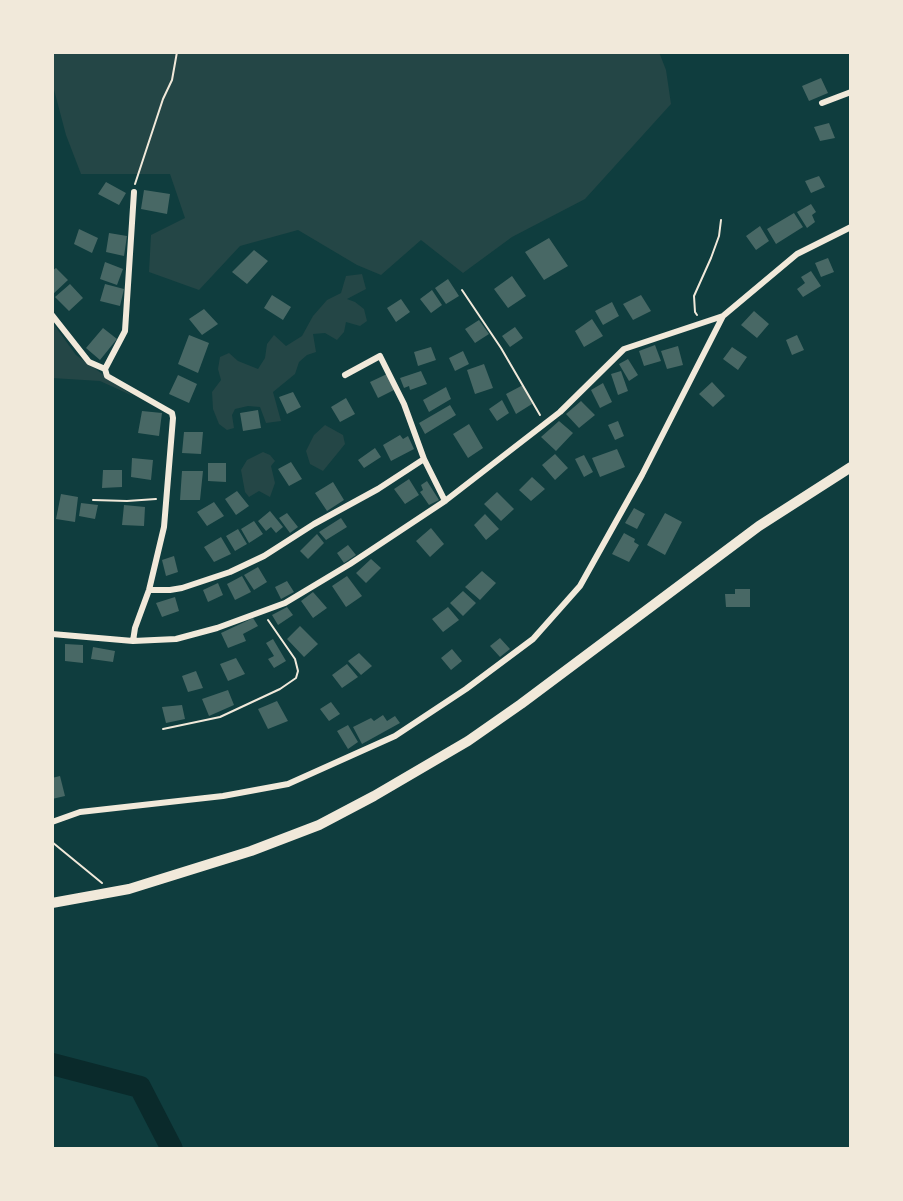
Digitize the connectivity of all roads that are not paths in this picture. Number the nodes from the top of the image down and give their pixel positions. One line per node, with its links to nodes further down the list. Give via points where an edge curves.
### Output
1 (851, 92): 2 (street)
2 (822, 103)
3 (134, 192): 7 (street, via 125,331)
4 (851, 227): 6 (street, via 797,254)
5 (52, 315): 7 (street, via 89,362)
6 (723, 316): 11 (street, via 624,349 560,412); 15 (street, via 580,586 533,639 395,736 288,784 80,812)
7 (105, 369): 12 (street, via 107,376 173,418 164,527)
8 (345, 375): 9 (street, via 380,356)
9 (424, 459): 11 (street); 12 (street, via 264,556 182,588)
10 (851, 467): 16 (main road, via 759,526 468,741 386,789 319,825 192,871)
11 (445, 501): 14 (street, via 285,603 176,639)
12 (149, 590): 14 (street)
13 (52, 634): 14 (street)
14 (133, 641)
15 (52, 821)
16 (52, 903)

